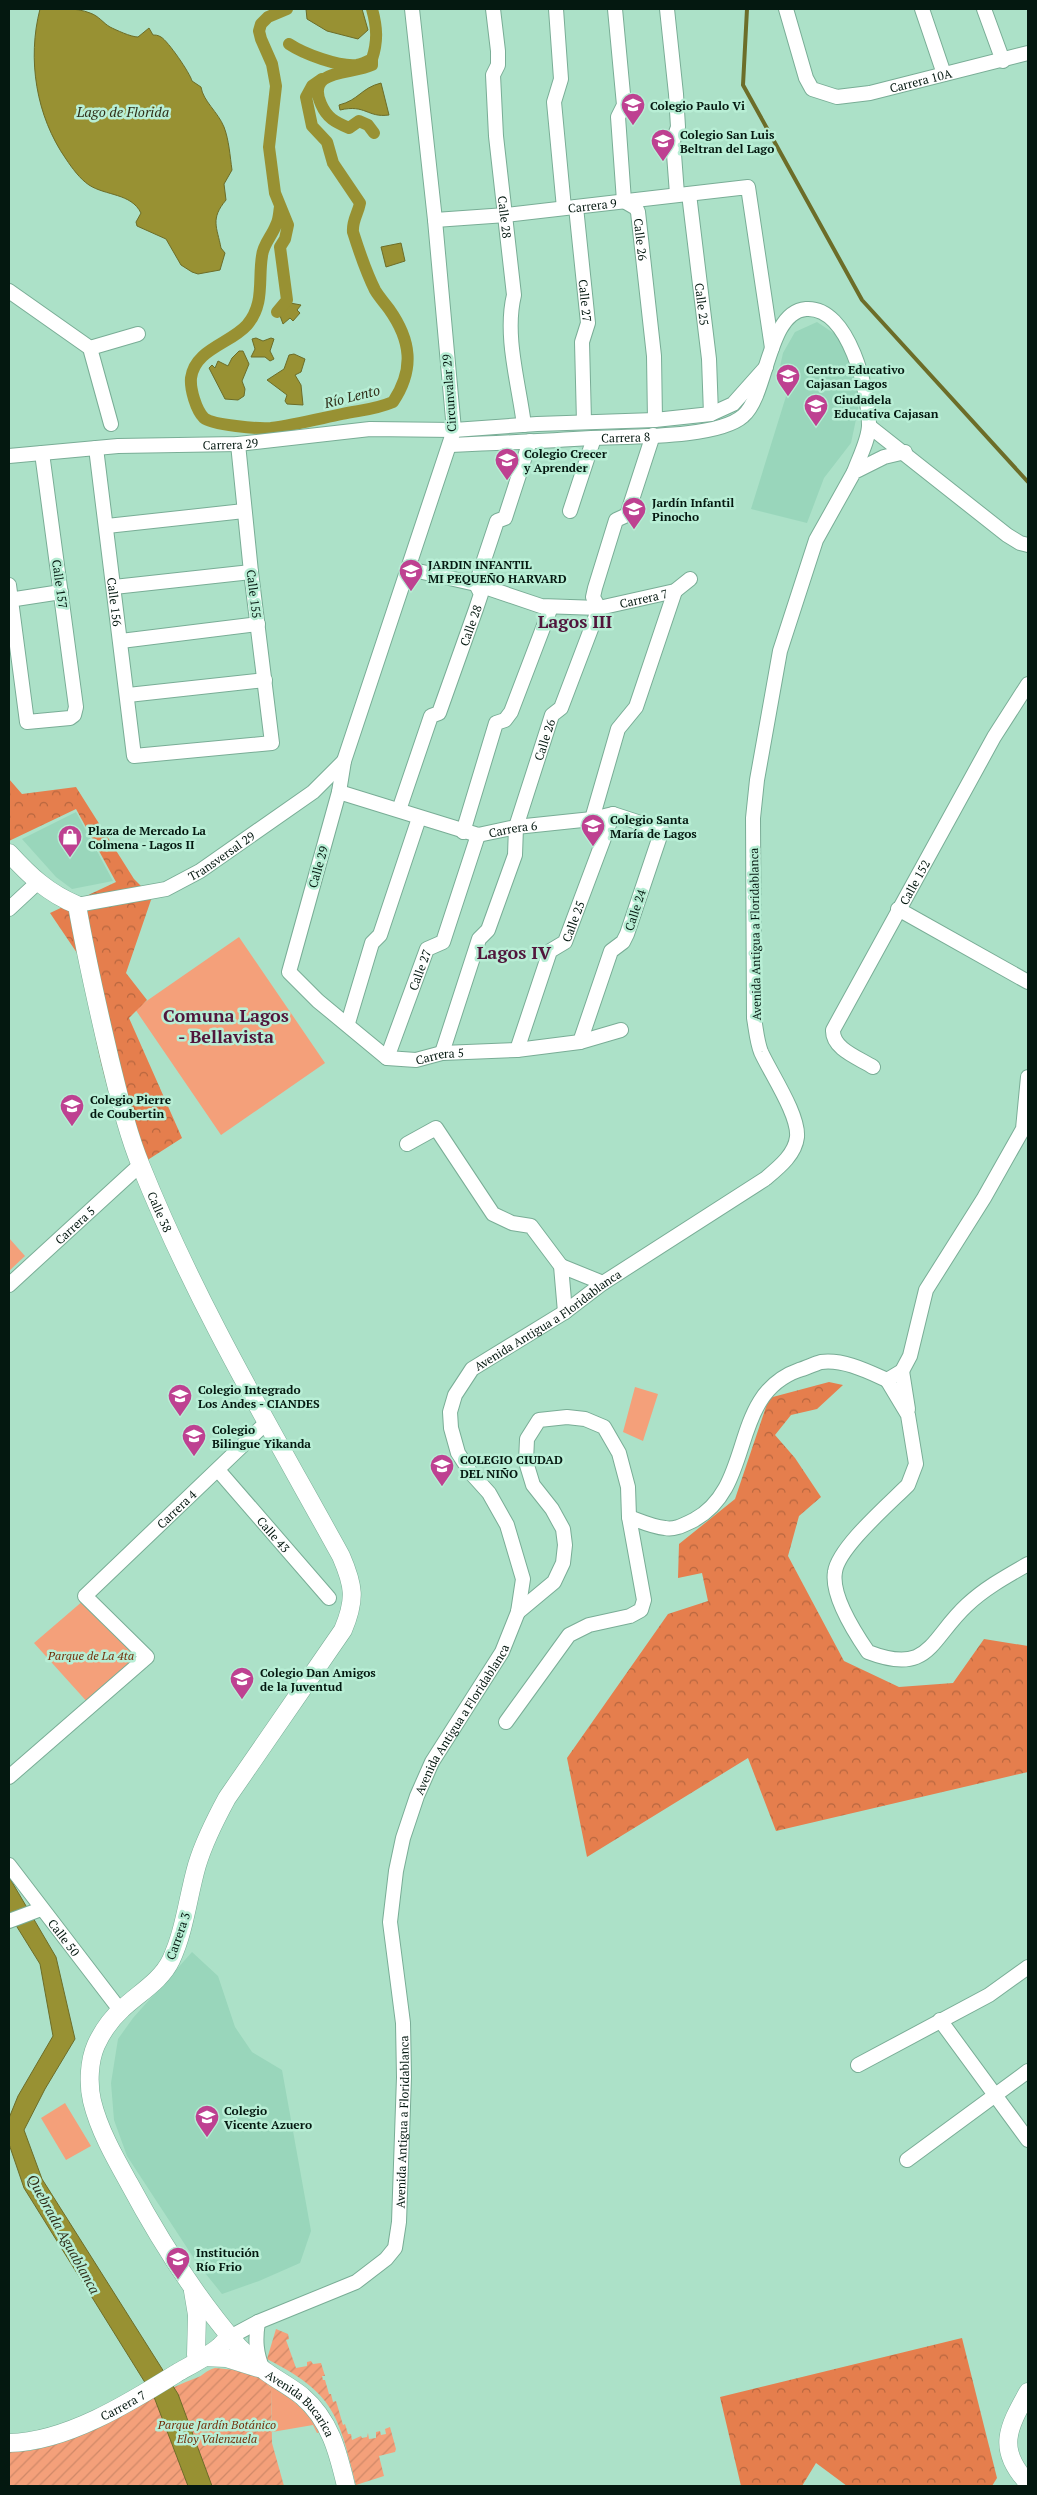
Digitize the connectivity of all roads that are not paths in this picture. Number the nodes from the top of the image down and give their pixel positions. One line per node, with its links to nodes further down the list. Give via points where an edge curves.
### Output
1 (412, 9): 16 (street, Circunvalar 29)
2 (493, 9): 15 (street, Calle 28, via 498,51 498,64 493,75 496,136)
3 (556, 9): 14 (street, Calle 27, via 561,80 554,102)
4 (615, 9): 13 (street, via 624,105 618,117)
5 (667, 9): 12 (street, Calle 25, via 678,127 673,141)
6 (786, 9): 11 (street, Carrera 10A, via 812,89 837,97 846,96)
7 (922, 9): 11 (street)
8 (984, 9): 10 (street)
9 (1028, 53): 10 (street, Carrera 10A)
10 (1003, 61): 11 (street, Carrera 10A)
11 (944, 74)
12 (683, 194): 13 (street, Carrera 9); 20 (street, Carrera 9, via 748,187); 22 (street, Calle 25, via 709,359)
13 (624, 201): 14 (street, Carrera 9); 23 (street, Calle 26, via 638,212 654,356)
14 (570, 208): 15 (street, Carrera 9); 24 (street, Calle 27, via 588,323 582,342)
15 (506, 215): 16 (street, Carrera 9); 26 (street, Calle 28, via 514,295 511,328)
16 (435, 220): 28 (street, Circunvalar 29)
17 (9, 291): 19 (street)
18 (138, 334): 19 (street)
19 (90, 348): 25 (street)
20 (772, 348): 21 (street, Carrera 8); 27 (street, Carrera 8, via 785,322 794,313 815,309 828,315 843,331 860,371)
21 (766, 367): 22 (street, Carrera 8, via 733,404); 29 (street, Carrera 8, via 752,405 744,416 713,429)
22 (711, 414): 23 (street, Carrera 8)
23 (655, 420): 24 (street, Carrera 8)
24 (584, 422): 26 (street, Carrera 8)
25 (111, 424)
26 (524, 426): 28 (street, Carrera 8)
27 (869, 426): 35 (street); 38 (street, Carrera 8)
28 (454, 430): 32 (street, Carrera 29, via 370,429); 33 (street, Circunvalar 29)
29 (653, 435): 30 (street, Carrera 8); 53 (street, Calle 26, via 627,515 616,520 603,559 593,597)
30 (594, 438): 31 (street, Carrera 8); 40 (street)
31 (530, 441): 33 (street, Carrera 8); 46 (street, Calle 28, via 505,518 497,521)
32 (238, 444): 34 (street, Carrera 29); 39 (street, Calle 155)
33 (451, 445): 43 (street, Circunvalar 29)
34 (96, 448): 36 (street, Carrera 29); 41 (street, Calle 156)
35 (904, 452): 38 (street, via 884,457); 42 (street, via 1007,535 1020,544)
36 (42, 453): 37 (street, Carrera 29); 50 (street, Calle 157)
37 (9, 456)
38 (854, 472): 86 (street, Avenida Antigua a Floridablanca, via 816,540 780,651 753,818 754,1018 760,1050 795,1119 797,1137 793,1150 765,1179)
39 (244, 510): 41 (street); 44 (street, Calle 155)
40 (570, 511)
41 (107, 526): 48 (street, Calle 156)
42 (1028, 545)
43 (409, 568): 46 (street, Carrera 7); 60 (street, Circunvalar 29)
44 (251, 572): 48 (street); 54 (street, Calle 155)
45 (690, 579): 49 (street)
46 (476, 584): 52 (street, Carrera 7); 62 (street, Calle 28, via 480,594 476,609 438,713 431,716)
47 (9, 585): 51 (street)
48 (114, 587): 55 (street, Calle 156)
49 (675, 591): 53 (street, Carrera 7); 65 (street, via 636,707 618,729)
50 (61, 592): 51 (street); 51 (street, Calle 157, via 76,707 70,718 27,722)
51 (10, 600)
52 (551, 607): 53 (street, Carrera 7); 67 (street, via 511,712 505,720 496,723)
53 (599, 608): 66 (street, Calle 26, via 561,708 552,715)
54 (258, 624): 55 (street); 56 (street, Calle 155)
55 (121, 642): 58 (street, Calle 156)
56 (265, 680): 58 (street); 59 (street, Calle 155, via 272,743)
57 (1028, 684): 73 (street, Calle 152, via 994,737)
58 (128, 695): 59 (street, Calle 156)
59 (134, 756)
60 (344, 761): 61 (street, Calle 29); 71 (street, Transversal 29, via 313,792 200,872 166,889)
61 (339, 792): 62 (street, Carrera 6); 75 (street, Calle 29, via 289,972 318,1001)
62 (398, 810): 64 (street, Carrera 6)
63 (613, 814): 65 (street, Carrera 6); 77 (street, Calle 24, via 662,830 627,934 611,952); 78 (street, Calle 25, via 566,942 550,951)
64 (419, 818): 67 (street, Carrera 6); 75 (street, via 380,935 372,944)
65 (592, 819): 66 (street, Carrera 6)
66 (516, 828): 68 (street, Carrera 6); 79 (street, Calle 26, via 515,855 488,930 479,939)
67 (463, 832): 68 (street, Carrera 6)
68 (478, 835): 80 (street, Calle 27, via 443,942 427,949)
69 (9, 853): 70 (main road)
70 (37, 884): 71 (main road); 72 (street)
71 (77, 905): 84 (main road, Calle 38, via 103,1032 124,1118)
72 (9, 909)
73 (898, 909): 74 (street); 81 (street, Calle 152, via 833,1030 832,1038 836,1044)
74 (1028, 982)
75 (348, 1024): 80 (street)
76 (621, 1030): 77 (street, Carrera 5)
77 (580, 1042): 78 (street, Carrera 5)
78 (517, 1050): 79 (street, Carrera 5)
79 (442, 1053): 80 (street, Carrera 5, via 416,1060)
80 (387, 1058)
81 (873, 1067)
82 (1028, 1077): 89 (street, via 1023,1129 926,1290 910,1356)
83 (407, 1144): 85 (street, via 436,1128 493,1214 512,1223 531,1226)
84 (140, 1165): 87 (street, Carrera 5); 92 (main road, Calle 38, via 172,1238)
85 (561, 1266): 86 (street); 88 (street)
86 (603, 1283): 88 (street, Avenida Antigua a Floridablanca)
87 (9, 1285)
88 (565, 1312): 98 (street, Avenida Antigua a Floridablanca, via 472,1369 455,1395 450,1412 458,1453 489,1494 507,1525 523,1580)
89 (902, 1371): 90 (street); 91 (street)
90 (887, 1380): 91 (street); 94 (street, via 852,1365 822,1362 788,1374 769,1387 751,1415 730,1482 714,1505 680,1527 666,1529)
91 (908, 1415): 95 (street, via 916,1464 914,1475 840,1555 834,1572 836,1589 868,1652 904,1662 925,1653 966,1605)
92 (267, 1422): 93 (street, Carrera 4); 96 (main road, Calle 38)
93 (218, 1470): 97 (street, Calle 43); 100 (street, Carrera 4, via 85,1596 146,1657)
94 (629, 1517): 98 (street, via 624,1469 604,1427 585,1419 567,1417 539,1420 527,1439 526,1462 533,1485 563,1529 563,1564 554,1582); 99 (street, via 644,1600 641,1610 630,1616 589,1625 569,1635)
95 (1028, 1564)
96 (348, 1572): 105 (main road, Carrera 3, via 354,1594 343,1630 227,1798 212,1826 197,1866 192,1895 172,1959 157,1979)
97 (329, 1598)
98 (518, 1612): 113 (street, Avenida Antigua a Floridablanca, via 502,1652 432,1762 412,1807 396,1871 390,1922 403,2023 404,2077 399,2222 395,2248 356,2282)
99 (506, 1722)
100 (9, 1777)
101 (9, 1865): 102 (street, Calle 50)
102 (36, 1911): 103 (street); 105 (street, Calle 50)
103 (10, 1921)
104 (1028, 1967): 106 (street, via 990,1995)
105 (120, 2010): 112 (main road, Carrera 3, via 96,2046 90,2069 92,2100 121,2169 155,2232)
106 (940, 2020): 107 (street); 109 (street)
107 (858, 2066)
108 (1028, 2071): 109 (street)
109 (995, 2096): 110 (street); 111 (street)
110 (1028, 2140)
111 (907, 2160)
112 (192, 2288): 114 (main road, Carrera 3); 115 (main road)
113 (258, 2322): 114 (street, Avenida Antigua a Floridablanca); 116 (street, via 257,2356)
114 (227, 2338): 115 (main road, Carrera 7, via 220,2346); 116 (main road, Avenida Bucarica)
115 (199, 2356): 116 (main road, via 226,2358); 118 (main road, Carrera 7, via 84,2423 28,2443)
116 (264, 2371): 120 (main road, Avenida Bucarica, via 303,2397 332,2433)
117 (1028, 2392): 119 (main road, via 1013,2419 1008,2446 1015,2468)
118 (9, 2443)
119 (1028, 2483)
120 (346, 2486)

